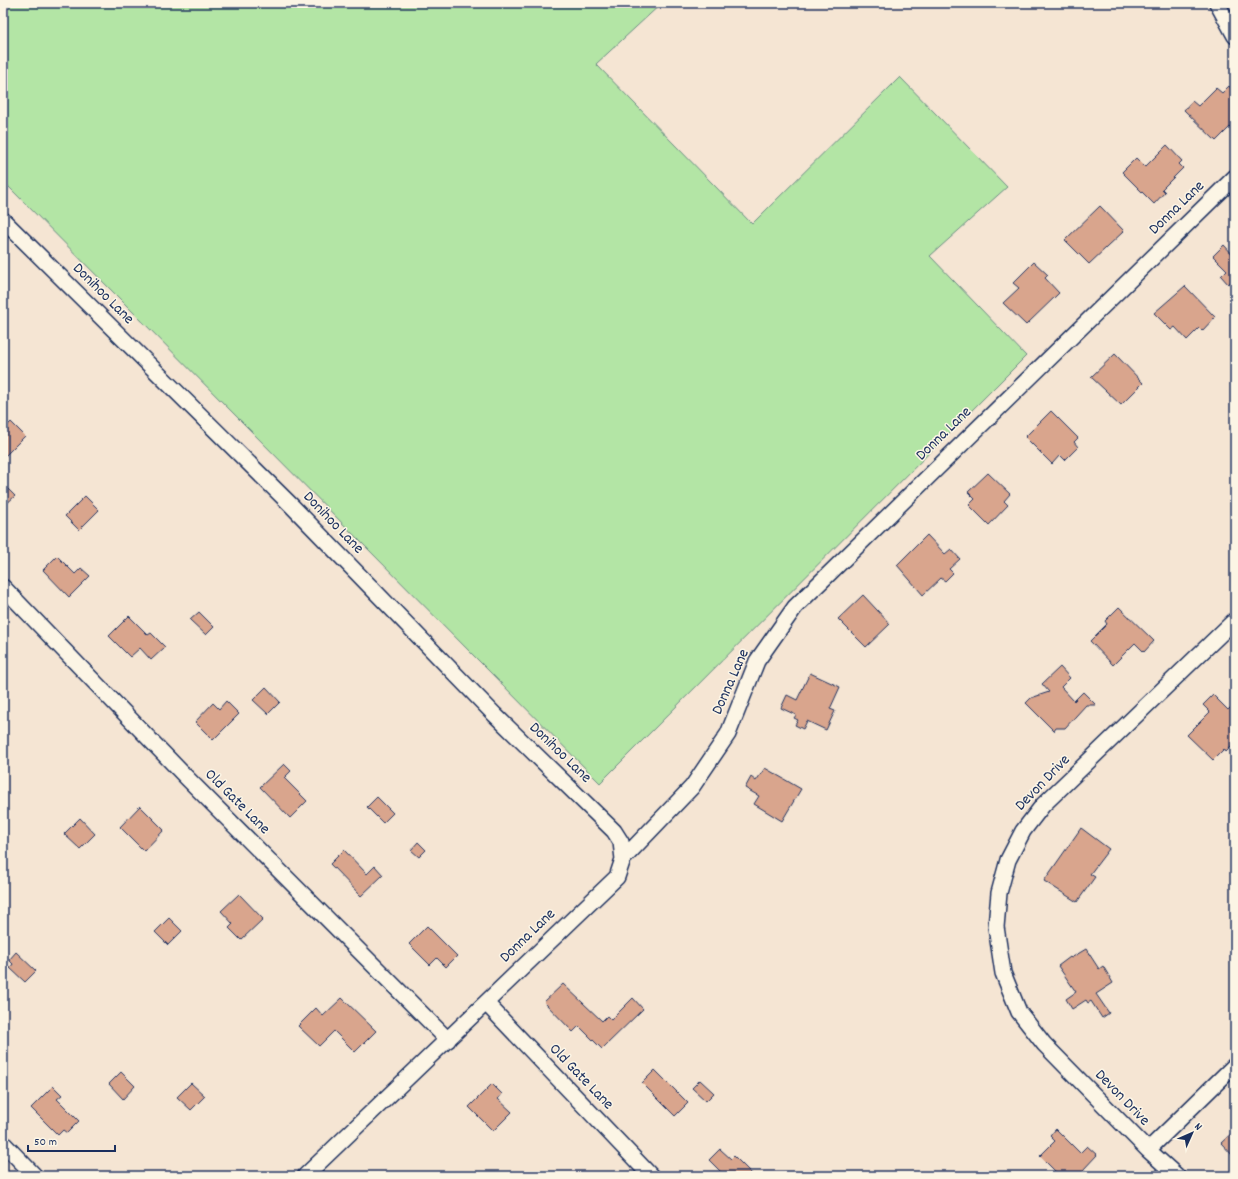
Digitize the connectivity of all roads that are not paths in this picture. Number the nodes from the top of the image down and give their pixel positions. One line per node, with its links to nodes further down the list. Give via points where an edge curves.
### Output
1 (1217, 3): 2 (street)
2 (1235, 36)
3 (1235, 177): 7 (street, Donna Lane, via 795,607 758,661 728,734 692,787)
4 (3, 220): 7 (street, Donihoo Lane, via 291,505 495,715 614,831 621,842)
5 (3, 587): 9 (street, Old Gate Lane, via 188,779)
6 (1235, 620): 12 (street, Devon Drive, via 1043,805 1023,831 1011,854 999,893 996,927 1003,973 1020,1012 1044,1044)
7 (623, 859): 8 (street, Donna Lane, via 617,877)
8 (486, 1003): 9 (street, Donna Lane); 15 (street, Old Gate Lane)
9 (448, 1040): 14 (street, Donna Lane)
10 (1235, 1065): 12 (street)
11 (3, 1142): 13 (street)
12 (1148, 1150): 16 (street, Devon Drive)
13 (35, 1176)
14 (305, 1176)
15 (651, 1176)
16 (1177, 1176)

